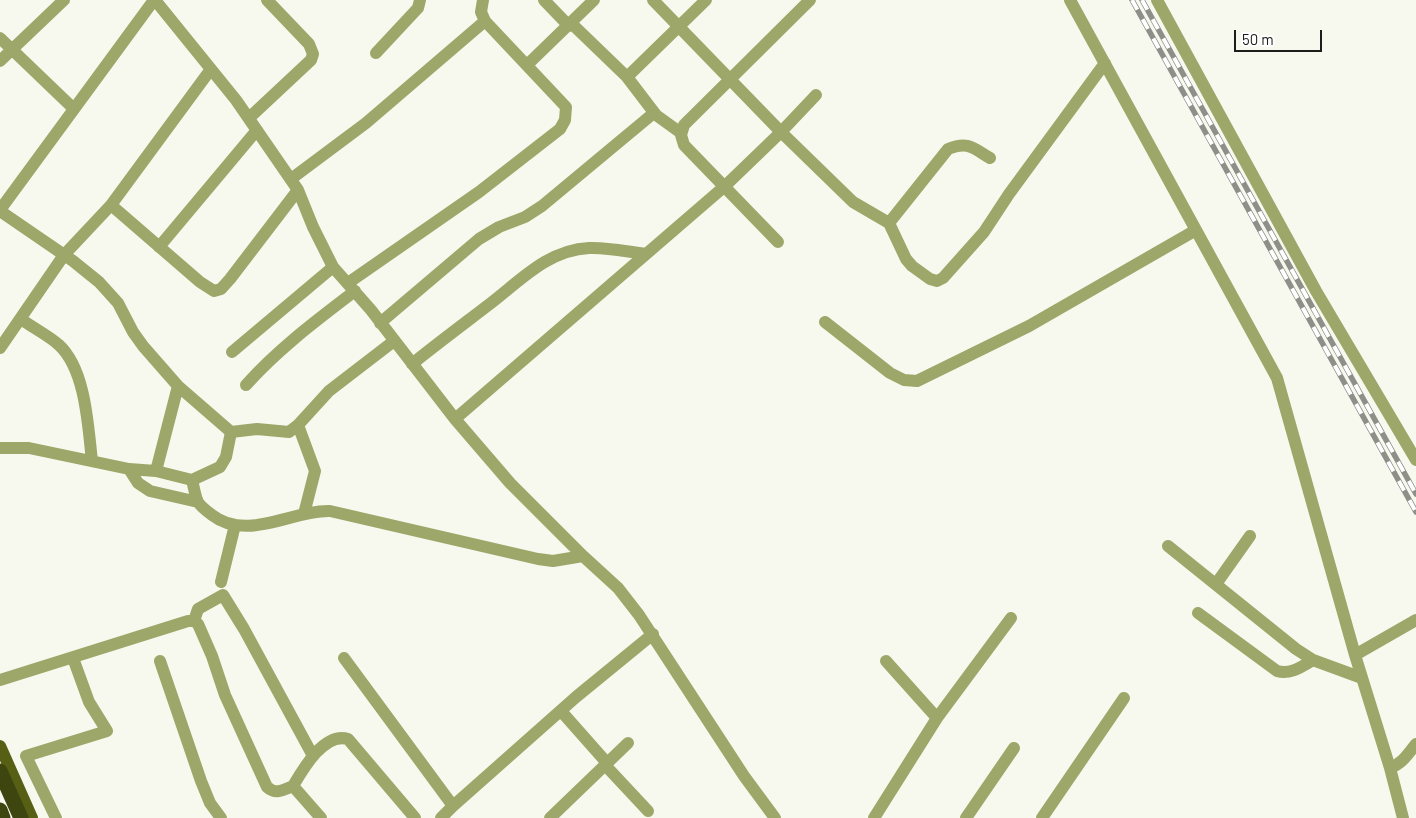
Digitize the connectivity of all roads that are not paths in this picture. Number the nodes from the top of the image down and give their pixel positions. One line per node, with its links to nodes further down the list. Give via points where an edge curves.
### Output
1 (64, 0): 17 (street)
2 (154, 0): 22 (street); 26 (street)
3 (267, 0): 28 (street, via 309,44 313,54 311,60)
4 (420, 0): 18 (street, via 418,8)
5 (484, 0): 13 (street, via 481,12)
6 (544, 0): 14 (street)
7 (594, 0): 14 (street)
8 (653, 0): 15 (street)
9 (706, 0): 15 (street)
10 (1070, 0): 20 (street)
11 (1157, 0): 58 (street, via 1316,291)
12 (807, 1): 24 (street)
13 (484, 21): 21 (street); 33 (street)
14 (570, 25): 21 (street); 23 (street)
15 (679, 26): 23 (street); 24 (street)
16 (0, 38): 17 (street)
17 (12, 50): 19 (street); 26 (street)
18 (376, 53)
19 (0, 61)
20 (1105, 63): 37 (street, via 984,232 943,278 930,279 912,266); 38 (street)
21 (527, 65): 44 (street, via 566,106 565,120 560,129)
22 (211, 69): 28 (street); 35 (street)
23 (627, 77): 31 (street, via 656,115)
24 (729, 79): 30 (street); 31 (street, via 684,125)
25 (816, 95): 30 (street)
26 (74, 109): 36 (street)
27 (649, 117): 47 (street, via 542,206 479,239 462,252)
28 (249, 118): 29 (street)
29 (257, 130): 33 (street); 40 (street)
30 (781, 132): 34 (street); 37 (street, via 853,202)
31 (681, 133): 34 (street, via 684,145)
32 (990, 158): 37 (street, via 966,144 948,149)
33 (294, 184): 40 (street, via 221,289 214,291 200,282); 43 (street)
34 (725, 186): 39 (street); 41 (street)
35 (111, 205): 40 (street); 42 (street)
36 (0, 211): 42 (street)
37 (889, 223)
38 (1196, 230): 46 (street, via 1029,326 917,381 904,380 890,373); 76 (street, via 1278,378)
39 (778, 242)
40 (158, 247)
41 (646, 254): 51 (street, via 589,248 544,262); 54 (street)
42 (64, 256): 45 (street); 53 (street, via 99,282 118,303 132,332)
43 (334, 267): 44 (street); 50 (street)
44 (351, 287): 47 (street); 52 (street)
45 (21, 319): 49 (street); 59 (street, via 65,352 84,395)
46 (824, 322)
47 (380, 323): 48 (street)
48 (394, 341): 51 (street); 55 (street, via 329,390)
49 (0, 348)
50 (232, 352)
51 (412, 364): 54 (street)
52 (246, 385)
53 (178, 386): 56 (street); 61 (street)
54 (455, 420): 68 (street)
55 (298, 425): 56 (street, via 289,432 257,429); 64 (street, via 315,471)
56 (231, 432): 62 (street, via 226,457 220,467)
57 (0, 448): 59 (street, via 29,448)
58 (1416, 460)
59 (92, 461): 60 (street)
60 (128, 469): 61 (street); 63 (street, via 144,489)
61 (156, 471): 62 (street)
62 (192, 480): 63 (street)
63 (198, 502): 65 (street, via 217,519)
64 (304, 514): 65 (street, via 255,525); 68 (street, via 330,511 538,559 553,561)
65 (235, 525): 69 (street)
66 (1250, 536): 70 (street)
67 (1168, 546): 70 (street)
68 (582, 556): 75 (street, via 618,588)
69 (221, 582)
70 (1216, 584): 79 (street)
71 (1198, 613): 79 (street, via 1276,671 1291,672)
72 (1011, 618): 86 (street)
73 (1416, 620): 76 (street)
74 (194, 621): 77 (street); 91 (street, via 198,609 223,595); 95 (street, via 209,648 225,695 267,787 276,792)
75 (653, 634): 85 (street); 108 (street, via 744,776)
76 (1355, 655): 82 (street)
77 (73, 658): 83 (street); 102 (street, via 89,702 107,731 26,756)
78 (344, 658): 96 (street)
79 (1313, 660): 82 (street)
80 (160, 661): 103 (street, via 201,781 210,803)
81 (886, 661): 86 (street)
82 (1362, 678): 93 (street)
83 (0, 680)
84 (1124, 698): 111 (street)
85 (561, 710): 92 (street); 96 (street)
86 (937, 718): 109 (street)
87 (628, 743): 92 (street)
88 (1416, 744): 93 (street, via 1397,766)
89 (0, 746): 101 (main road)
90 (1014, 748): 110 (street)
91 (313, 756): 95 (street); 105 (street, via 337,738 348,739)
92 (606, 764): 98 (street); 107 (street)
93 (1390, 768): 112 (street)
94 (0, 771): 100 (highway)
95 (294, 786): 104 (street)
96 (453, 806): 106 (street)
97 (0, 810): 99 (highway)
98 (648, 811)
99 (4, 818)
100 (21, 818)
101 (32, 818)
102 (56, 818)
103 (221, 818)
104 (321, 818)
105 (415, 818)
106 (441, 818)
107 (550, 818)
108 (775, 818)
109 (874, 818)
110 (966, 818)
111 (1042, 818)
112 (1403, 818)

